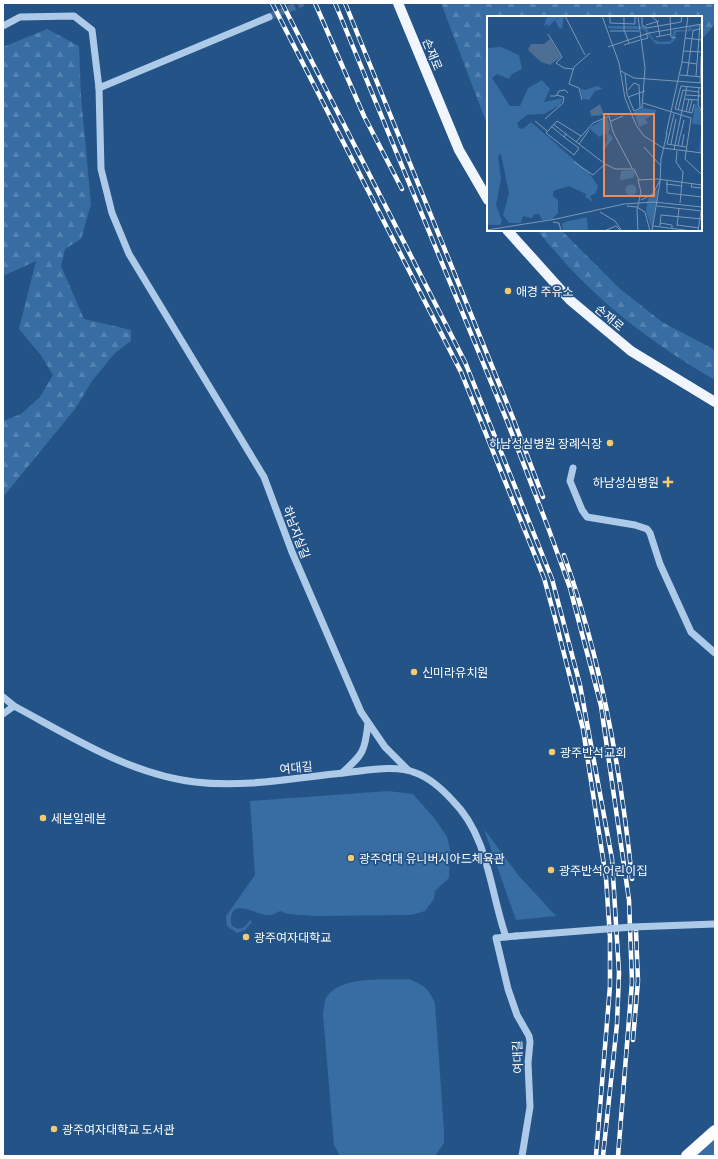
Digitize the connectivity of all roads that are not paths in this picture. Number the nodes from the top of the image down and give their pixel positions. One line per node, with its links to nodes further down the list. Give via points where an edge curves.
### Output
1 (398, 3): 5 (main road, 손재로, via 459,150)
2 (269, 17): 4 (street)
3 (3, 26): 4 (street, 하남지실길, via 20,17 74,16 92,30)
4 (99, 88): 13 (street, 하남지실길, via 101,169 112,213 129,254 264,477 292,552)
5 (487, 198)
6 (508, 231): 7 (main road, 손재로, via 570,300 630,351)
7 (715, 402)
8 (573, 468): 9 (street, via 570,481 587,517 647,529 691,632)
9 (715, 653)
10 (3, 697): 11 (street, 여대길)
11 (14, 706): 12 (street); 15 (street, 여대길, via 119,762 168,778 196,782 249,783)
12 (3, 714)
13 (368, 723): 14 (street, 하남지실길); 15 (street, via 363,752)
14 (408, 770): 15 (street, 여대길, via 379,769); 17 (street, 여대길, via 440,788 458,806 472,826 486,862)
15 (342, 773)
16 (715, 924): 17 (street, bridge, via 632,927)
17 (506, 937): 19 (street, 여대길, via 496,938 508,989 530,1042 530,1107)
18 (715, 1131): 20 (highway)
19 (522, 1156)
20 (687, 1156)

